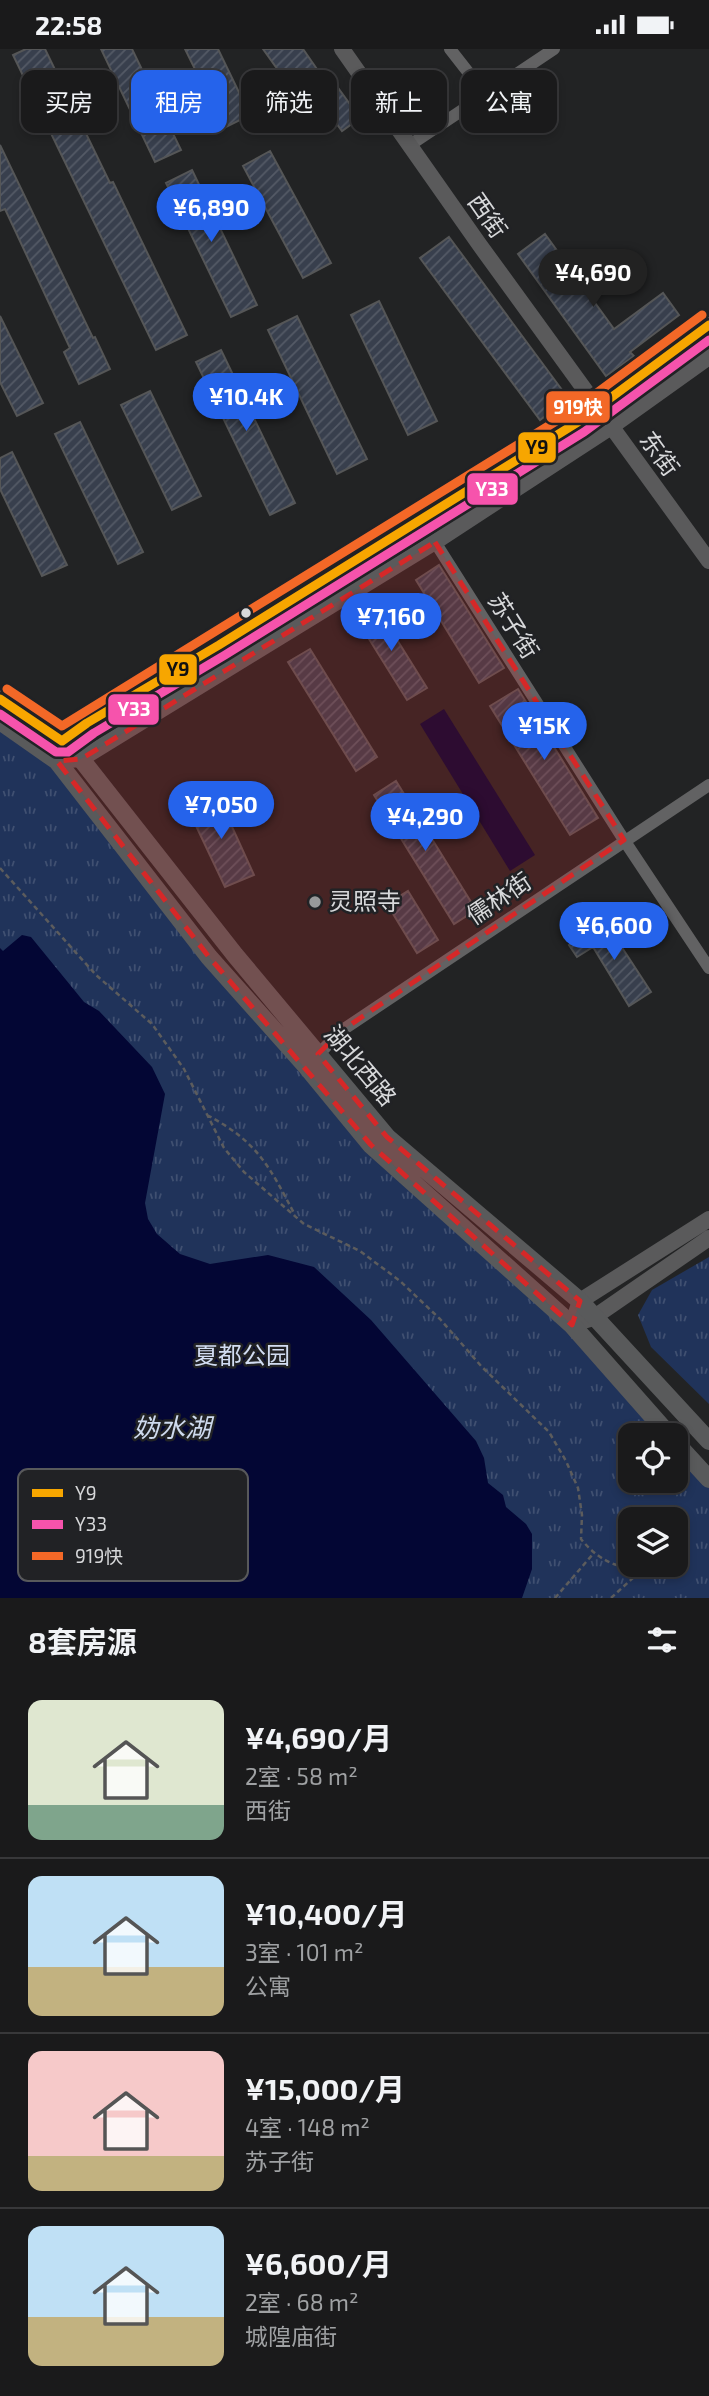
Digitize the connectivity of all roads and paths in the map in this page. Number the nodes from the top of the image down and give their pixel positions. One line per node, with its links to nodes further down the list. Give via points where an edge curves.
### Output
1 (342, 49): 7 (street, 西街)
2 (450, 49): 4 (street)
3 (554, 49): 5 (street)
4 (466, 70)
5 (522, 70)
6 (461, 111): 7 (street)
7 (410, 145): 10 (street, 西街)
8 (709, 325): 10 (street)
9 (709, 357): 11 (street)
10 (597, 408): 11 (street, 东街); 16 (street)
11 (611, 427): 12 (street); 13 (street, 东街)
12 (435, 542): 17 (street); 20 (street, 苏子街)
13 (709, 561)
14 (0, 699): 16 (main road, 湖北西路)
15 (0, 721): 18 (main road, 湖北西路)
16 (62, 740): 17 (main road, 湖北西路); 18 (street)
17 (81, 759): 18 (street); 23 (main road, 湖北西路)
18 (57, 761): 23 (main road, 湖北西路, via 209,957)
19 (709, 785): 20 (street, 儒林街)
20 (624, 840): 22 (street, 苏子街); 23 (street, 儒林街, via 341,1031)
21 (0, 868): 24 (path, via 96,975 152,1024 184,1069)
22 (709, 968)
23 (312, 1060): 28 (main road, 湖北西路, via 387,1137); 30 (main road, 湖北西路, via 371,1145)
24 (206, 1115): 25 (path, via 244,1172); 25 (path, via 244,1138 268,1163)
25 (297, 1218): 35 (path, via 360,1251 400,1281 549,1432 578,1488 581,1539)
26 (709, 1219): 28 (street)
27 (709, 1238): 29 (street)
28 (580, 1301): 29 (main road, 湖北西路); 30 (street)
29 (593, 1318): 30 (street); 32 (main road, 湖北西路)
30 (572, 1325): 31 (main road, 湖北西路)
31 (658, 1423)
32 (709, 1441)
33 (688, 1456): 34 (main road)
34 (709, 1479)
35 (593, 1554): 36 (path); 38 (path)
36 (618, 1566)
37 (634, 1577): 39 (path)
38 (555, 1598)
39 (611, 1598)

